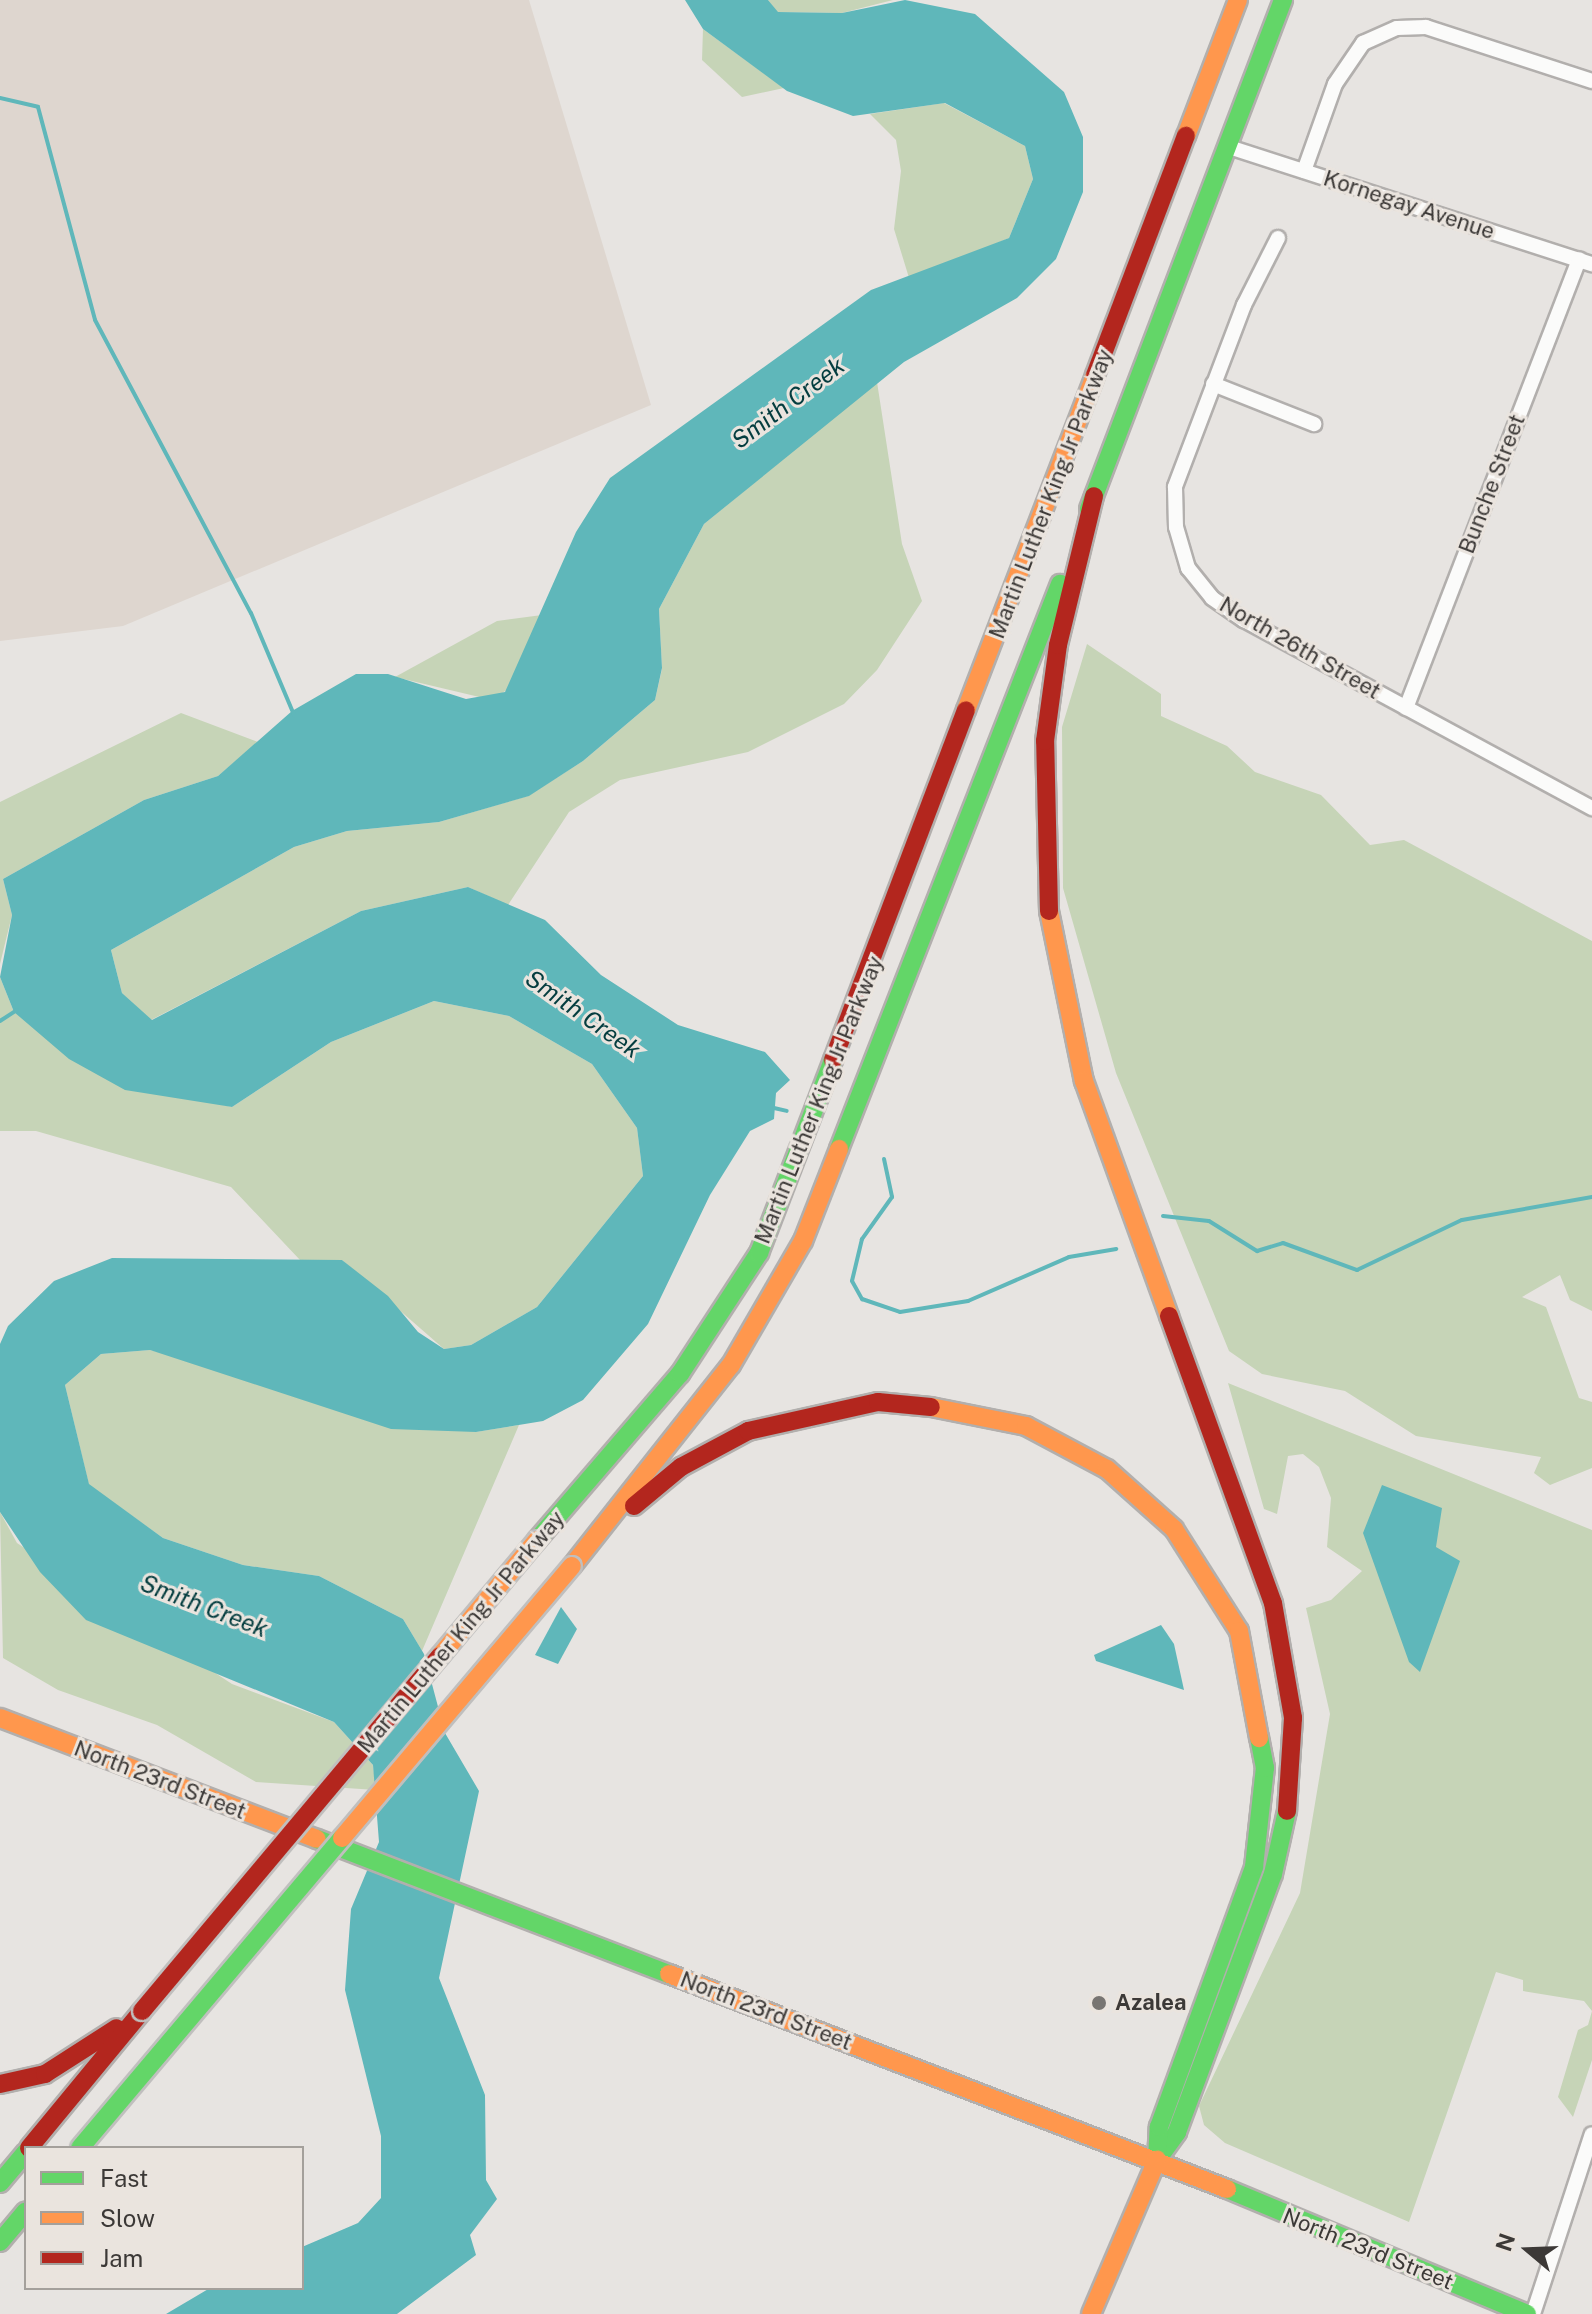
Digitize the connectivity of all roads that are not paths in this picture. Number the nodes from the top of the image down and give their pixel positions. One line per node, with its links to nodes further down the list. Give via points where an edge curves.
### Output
1 (1238, 0): 15 (main road, Martin Luther King Jr Parkway, bridge, via 759,1253 680,1374)
2 (1283, 0): 4 (main road, Martin Luther King Jr Parkway)
3 (1592, 81): 5 (street, via 1426,27 1397,28 1363,43 1335,84)
4 (1226, 146): 5 (street, Kornegay Avenue); 10 (main road, Martin Luther King Jr Parkway)
5 (1304, 171): 7 (street, Kornegay Avenue)
6 (1278, 238): 8 (street)
7 (1585, 261): 11 (street, Bunche Street)
8 (1213, 384): 9 (street); 11 (street, North 26th Street, via 1175,487 1176,527 1188,568 1227,610)
9 (1314, 424)
10 (1094, 496): 13 (main road, Martin Luther King Jr Parkway, via 803,1241 731,1365); 21 (main road, via 1058,645 1045,741 1042,837 1053,951 1084,1081 1273,1603 1293,1718 1286,1822 1273,1874 1177,2132)
11 (1406, 708): 12 (street, North 26th Street)
12 (1592, 808)
13 (572, 1566): 19 (main road, Martin Luther King Jr Parkway, bridge); 21 (main road, via 652,1489 716,1446 790,1417 878,1402 966,1410 1026,1426 1107,1469 1174,1529 1239,1631 1265,1768 1254,1867 1159,2127)
14 (0, 1718): 21 (main road, North 23rd Street)
15 (142, 2011): 16 (main road, via 45,2074); 18 (main road, Martin Luther King Jr Parkway)
16 (0, 2084)
17 (1592, 2134): 26 (street)
18 (31, 2146)
19 (82, 2146)
20 (24, 2155): 22 (main road, Martin Luther King Jr Parkway)
21 (1157, 2160): 25 (main road); 26 (main road, North 23rd Street)
22 (0, 2183)
23 (24, 2213): 24 (main road)
24 (0, 2242)
25 (1091, 2314)
26 (1530, 2314)

